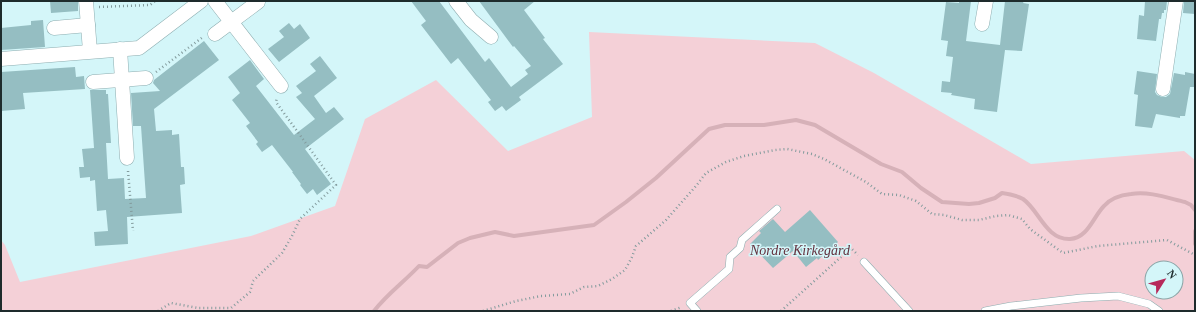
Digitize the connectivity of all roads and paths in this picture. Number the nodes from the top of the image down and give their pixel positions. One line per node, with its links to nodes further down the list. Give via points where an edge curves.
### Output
1 (155, 1): 8 (path, via 150,5)
2 (201, 1): 15 (street, via 139,48)
3 (215, 1): 9 (street)
4 (456, 1): 14 (street, via 471,20)
5 (986, 1): 11 (street)
6 (1176, 1): 22 (street)
7 (258, 2): 9 (street)
8 (86, 4): 10 (street)
9 (231, 22): 13 (street); 21 (street)
10 (88, 24): 12 (street); 16 (street)
11 (982, 24)
12 (54, 28)
13 (215, 34): 18 (path, via 207,34)
14 (491, 37)
15 (120, 49): 16 (street); 19 (street)
16 (90, 51): 17 (street)
17 (1, 59)
18 (146, 78): 19 (street)
19 (122, 79): 20 (street); 23 (street)
20 (93, 82)
21 (281, 86): 28 (path, via 276,102 336,185 300,219 282,253 253,281 250,292 231,308 198,308 171,303)
22 (1163, 88)
23 (127, 158): 25 (path)
24 (776, 209): 30 (lane, via 742,240 740,248 730,257 729,270 690,303)
25 (133, 231)
26 (1195, 256): 29 (path, via 1167,240 1098,246 1063,253 1030,229 1022,219 1008,215 962,220 932,214 916,201 899,195 882,194 866,182 818,157 787,149 744,156 706,173 666,220 636,246 625,270 612,279 570,294 541,296)
27 (864, 262): 31 (path, via 851,248); 32 (lane)
28 (158, 311)
29 (483, 311)
30 (697, 311)
31 (782, 311)
32 (909, 311)
33 (985, 311): 34 (lane, via 1026,304 1118,296 1149,304)
34 (1159, 311)

